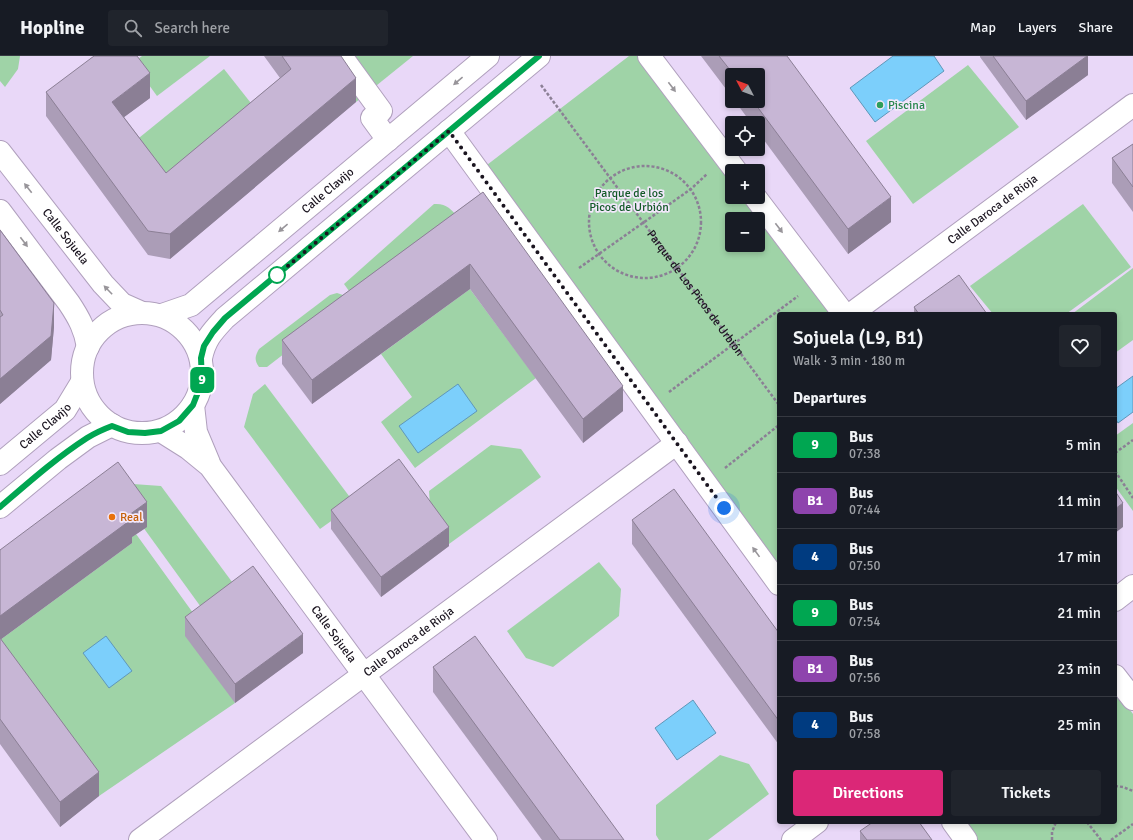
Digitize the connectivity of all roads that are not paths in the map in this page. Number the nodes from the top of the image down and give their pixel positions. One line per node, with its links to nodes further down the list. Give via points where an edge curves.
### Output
1 (341, 56): 7 (street, via 381,111 372,118)
2 (488, 56): 7 (street, Calle Clavijo, one-way to 7)
3 (649, 56): 9 (street, one-way to 9)
4 (533, 61): 6 (street)
5 (1133, 105): 14 (street, Calle Daroca de Rioja)
6 (449, 131): 17 (street, via 225,318 204,346); 22 (street)
7 (388, 140): 15 (street, Calle Clavijo, one-way to 15, via 191,305)
8 (0, 152): 12 (street, Calle Sojuela, one-way to 8, via 122,304 103,284)
9 (730, 164)
10 (760, 204): 13 (street, one-way to 13)
11 (0, 211): 16 (street, one-way to 16, via 79,317)
12 (140, 312): 15 (street); 16 (street, via 120,316 104,326)
13 (842, 312)
14 (854, 312)
15 (162, 315): 17 (street, via 180,325 193,340)
16 (88, 347): 18 (street, via 84,358)
17 (201, 358): 19 (street, via 202,382)
18 (82, 382): 20 (street, via 90,404); 23 (street, Calle Clavijo, via 64,410)
19 (193, 405): 21 (street, via 179,421); 24 (street, Calle Sojuela, via 196,432)
20 (112, 426): 21 (street, via 128,432); 25 (street, via 88,437)
21 (161, 431): 24 (street, Calle Sojuela)
22 (677, 443): 26 (street, one-way to 22); 29 (street, Calle Daroca de Rioja)
23 (0, 464)
24 (210, 466): 29 (street, Calle Sojuela)
25 (0, 506)
26 (777, 581)
27 (1133, 586): 28 (street)
28 (1117, 598)
29 (364, 674): 34 (street, Calle Daroca de Rioja); 35 (street, Calle Sojuela)
30 (1117, 679): 31 (street)
31 (1133, 699)
32 (814, 824): 36 (street)
33 (954, 824): 37 (street)
34 (140, 840)
35 (486, 840)
36 (793, 840)
37 (966, 840)

